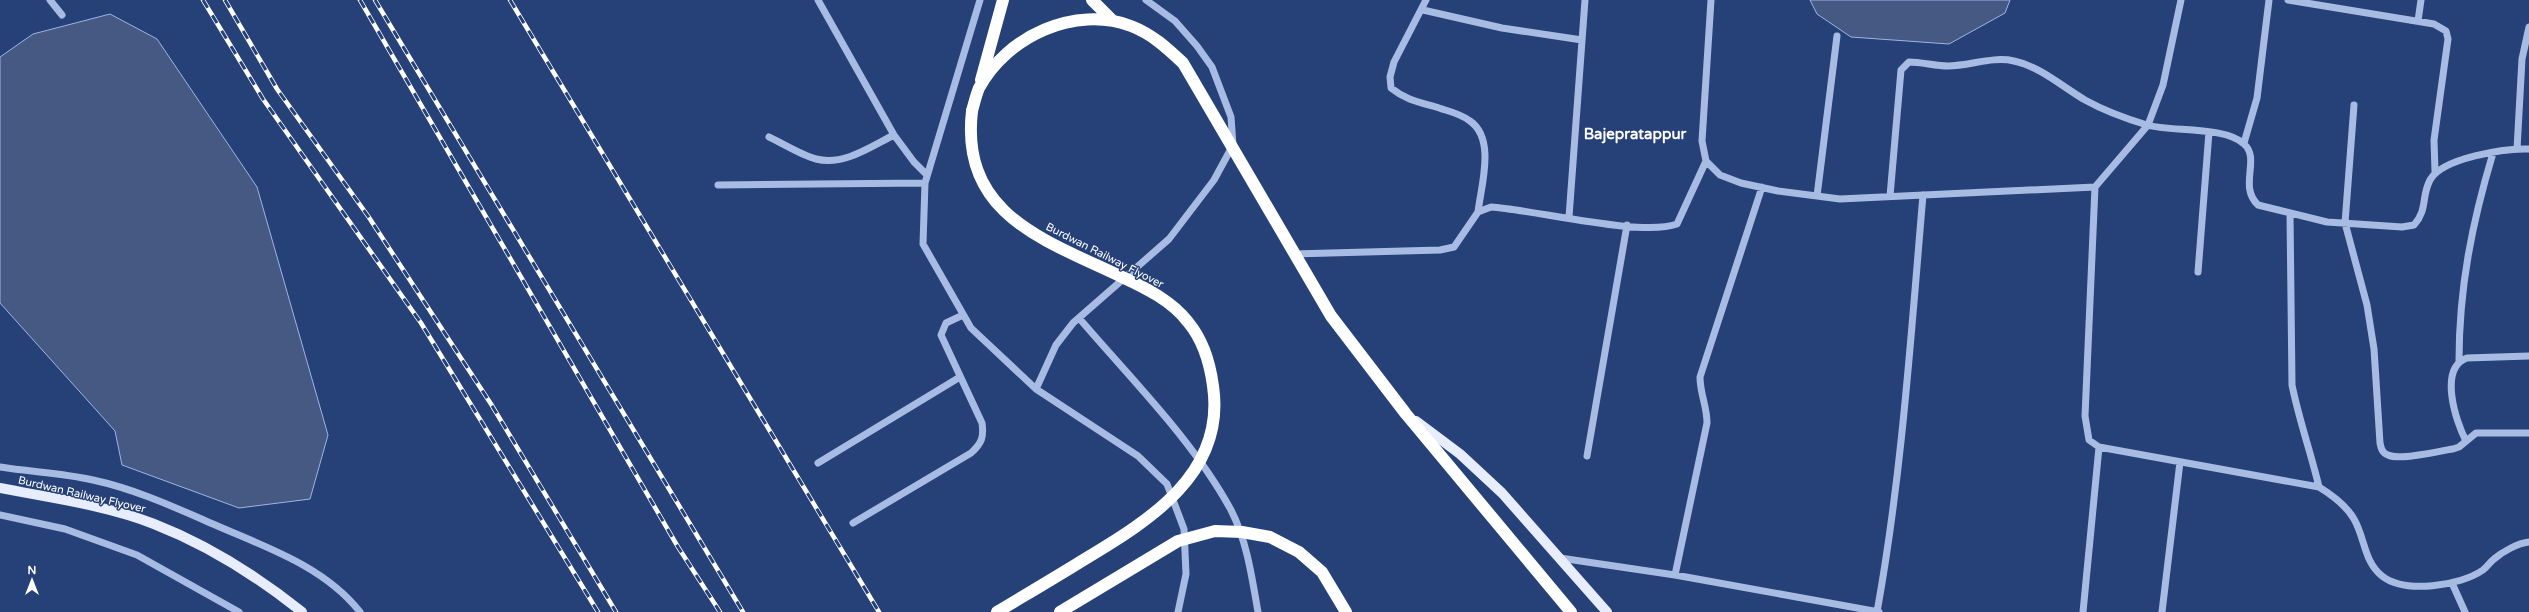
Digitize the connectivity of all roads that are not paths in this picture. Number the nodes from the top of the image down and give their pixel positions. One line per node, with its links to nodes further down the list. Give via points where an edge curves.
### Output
1 (50, 0): 15 (street)
2 (818, 0): 25 (street)
3 (980, 0): 34 (street)
4 (1003, 0): 21 (highway, Burdwan Railway Flyover)
5 (1092, 0): 16 (highway)
6 (1146, 0): 28 (street, via 1175,21 1198,46 1212,68 1232,117)
7 (1426, 0): 14 (street)
8 (1585, 0): 20 (street)
9 (1711, 0): 32 (street, via 1702,142)
10 (2181, 0): 23 (street, via 2163,85)
11 (2269, 0): 27 (street, via 2257,98)
12 (2288, 0): 17 (street)
13 (2421, 0): 17 (street)
14 (1422, 10): 20 (street, via 1502,28); 42 (street, via 1394,62 1390,77 1391,88 1403,98 1455,113 1471,121 1483,138 1485,157)
15 (62, 15)
16 (1113, 21): 21 (highway, via 1081,20 1040,31 1002,58); 28 (highway, via 1148,34 1183,63)
17 (2418, 22): 33 (street, via 2442,27 2448,39 2434,140)
18 (2529, 26): 29 (street, via 2522,59)
19 (1837, 36): 40 (street)
20 (1582, 40): 44 (street)
21 (979, 89): 74 (highway, Burdwan Railway Flyover, bridge, via 972,111 972,152 979,177 991,199 1011,218 1039,237 1168,302 1188,322 1201,344 1210,365 1215,401 1212,429 1201,459 1183,487 1159,510 1131,531)
22 (2354, 105): 45 (street)
23 (2148, 125): 24 (street); 38 (street); 41 (street, via 2087,101 2036,70 2014,61 1998,59 1949,66 1909,62 1901,70)
24 (2209, 132): 27 (street); 48 (street)
25 (894, 134): 26 (street, via 850,157 833,161 816,159); 34 (street)
26 (769, 137)
27 (2244, 143): 43 (street, via 2250,157 2250,198 2258,205)
28 (1233, 145): 47 (highway); 50 (street, via 1214,180 1169,239)
29 (2517, 149): 30 (street); 31 (street)
30 (2529, 149)
31 (2493, 153): 33 (street, via 2444,166); 52 (street, via 2470,241 2459,324)
32 (1706, 161): 37 (street, via 1720,175); 46 (street, via 1677,224 1665,228)
33 (2435, 172): 45 (street, via 2429,182 2422,215 2414,225 2402,227)
34 (927, 175): 35 (street)
35 (925, 183): 36 (street); 49 (street, via 923,244)
36 (718, 184)
37 (1762, 188): 40 (street); 69 (street, via 1700,377 1700,391 1707,409 1707,422)
38 (2095, 188): 39 (street); 58 (street, via 2085,416 2089,440)
39 (1923, 195): 41 (street); 81 (street, via 1902,444)
40 (1817, 196): 41 (street, via 1840,199)
41 (1890, 196)
42 (1478, 212): 44 (street, via 1491,206); 47 (street, via 1454,247 1440,250)
43 (2290, 214): 45 (street); 63 (street, via 2292,385)
44 (1569, 217): 46 (street)
45 (2345, 223): 57 (street, via 2373,342 2382,451 2398,457 2452,449)
46 (1627, 225): 59 (street)
47 (1293, 254): 55 (highway, via 1331,316)
48 (2198, 272)
49 (963, 315): 53 (street, via 946,323 941,335); 54 (street, via 971,328)
50 (1079, 318): 54 (street, via 1056,345); 77 (street, via 1175,430 1212,479 1232,511 1245,548)
51 (2529, 356): 52 (street, via 2467,358)
52 (2459, 361): 57 (street, via 2452,374 2453,402)
53 (960, 377): 61 (street); 66 (street, via 982,422 984,436 980,445 971,453)
54 (1036, 389): 76 (street, via 1138,456 1167,484 1184,529 1186,574)
55 (1406, 414): 68 (main road, via 1502,492); 79 (highway)
56 (2529, 434): 57 (street, via 2476,433)
57 (2466, 441)
58 (2099, 448): 60 (street); 82 (street)
59 (1587, 456)
60 (2180, 462): 63 (street); 83 (street)
61 (818, 463)
62 (0, 467): 73 (street, via 92,479 138,492 300,564 328,581 348,597)
63 (2319, 487): 70 (street, via 2334,496 2354,519 2373,569 2385,578 2408,586)
64 (0, 488): 72 (main road, Burdwan Railway Flyover, via 108,511 153,524 236,564)
65 (0, 515): 71 (street, via 65,529 137,555)
66 (853, 523)
67 (2529, 542): 70 (street, via 2523,542 2494,558 2483,570)
68 (1560, 558): 69 (street); 80 (main road)
69 (1675, 575): 81 (street)
70 (2452, 583): 84 (street)
71 (239, 612)
72 (302, 612)
73 (360, 612)
74 (997, 612)
75 (1060, 612): 78 (highway, bridge, via 1178,540 1215,531 1270,537 1299,552 1322,572)
76 (1178, 612)
77 (1258, 612)
78 (1346, 612)
79 (1571, 612)
80 (1607, 612)
81 (1878, 612)
82 (2083, 612)
83 (2162, 612)
84 (2465, 612)

